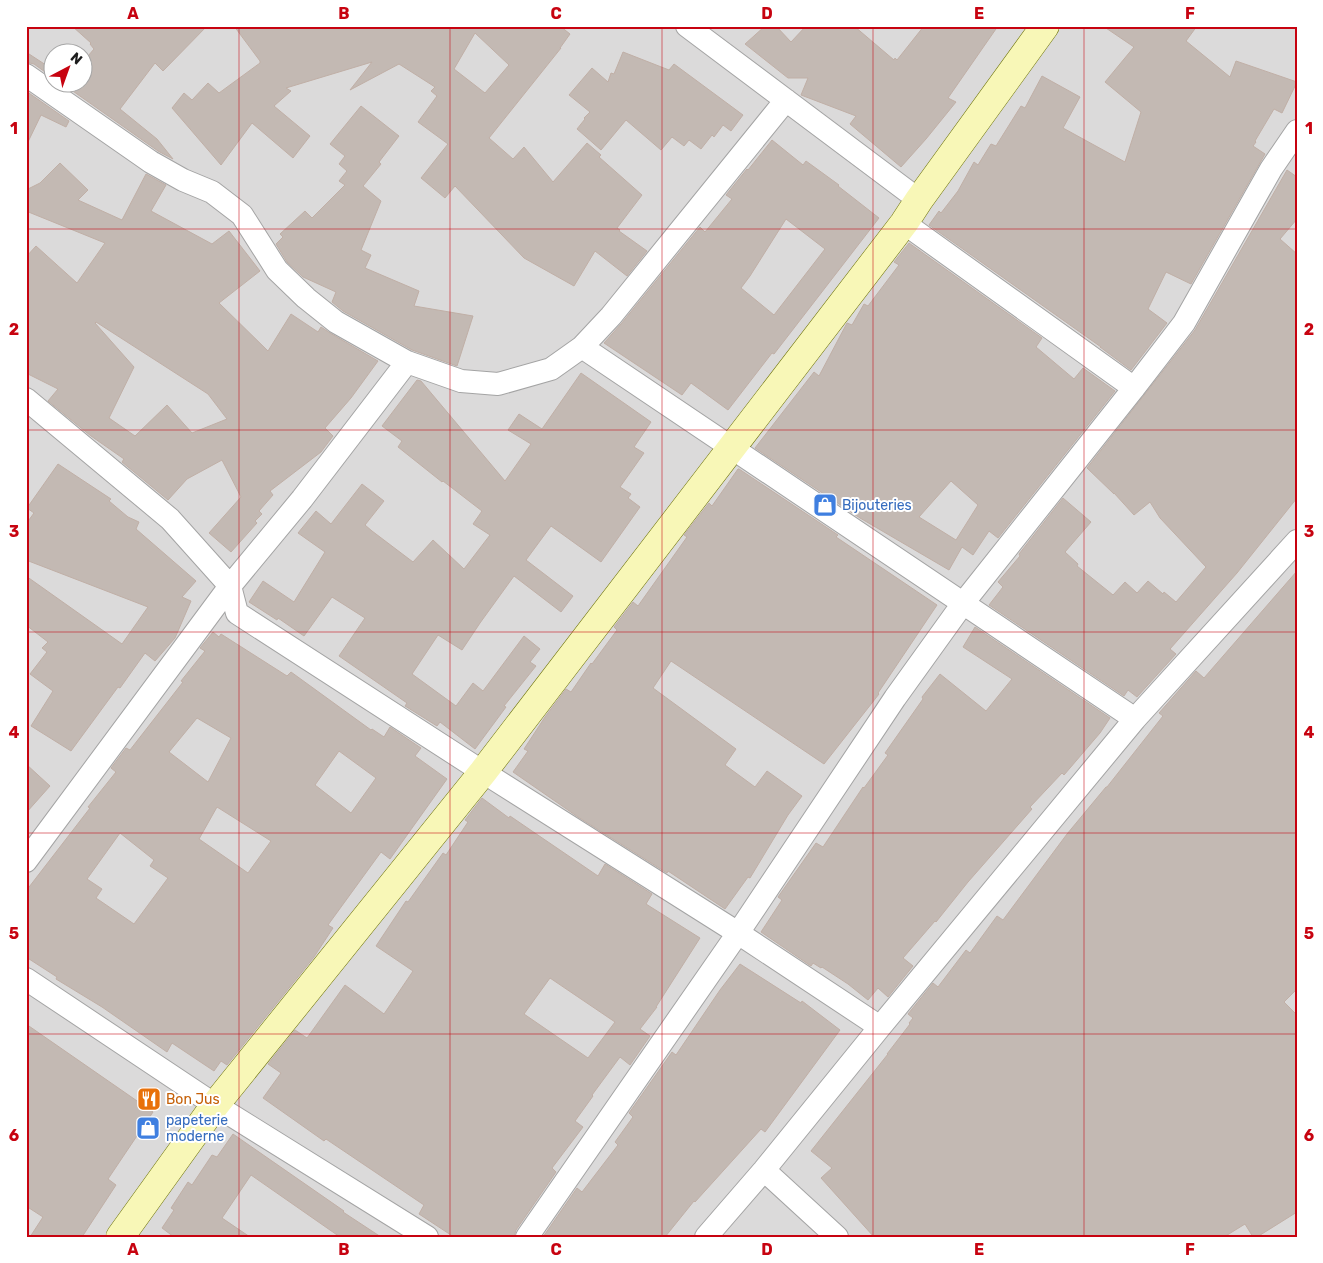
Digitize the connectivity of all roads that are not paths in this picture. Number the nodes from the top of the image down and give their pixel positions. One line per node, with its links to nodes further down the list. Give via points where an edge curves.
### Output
1 (687, 26): 4 (street)
2 (1045, 26): 6 (street)
3 (26, 75): 9 (street, via 151,162 212,192 242,215 277,270 306,298 336,322)
4 (786, 100): 6 (street); 8 (street)
5 (1297, 131): 10 (street, via 1271,169 1184,323)
6 (920, 200): 7 (street)
7 (904, 223): 10 (street); 12 (street)
8 (582, 347): 9 (street, via 552,369 498,384 461,380); 12 (street)
9 (407, 362): 14 (street, via 302,499)
10 (1134, 388): 15 (street)
11 (26, 399): 14 (street, via 170,519)
12 (732, 447): 15 (street); 17 (street)
13 (1297, 541): 16 (street)
14 (230, 586): 17 (street, via 237,612); 18 (street)
15 (964, 602): 16 (street); 19 (street, via 895,698)
16 (1135, 718): 21 (street)
17 (483, 772): 19 (street); 22 (street)
18 (26, 861)
19 (738, 933): 21 (street); 26 (street)
20 (26, 978): 22 (street)
21 (880, 1027): 23 (street)
22 (215, 1106): 24 (street); 25 (street)
23 (764, 1170): 27 (street); 28 (street)
24 (120, 1237)
25 (427, 1237)
26 (527, 1237)
27 (706, 1237)
28 (837, 1237)

